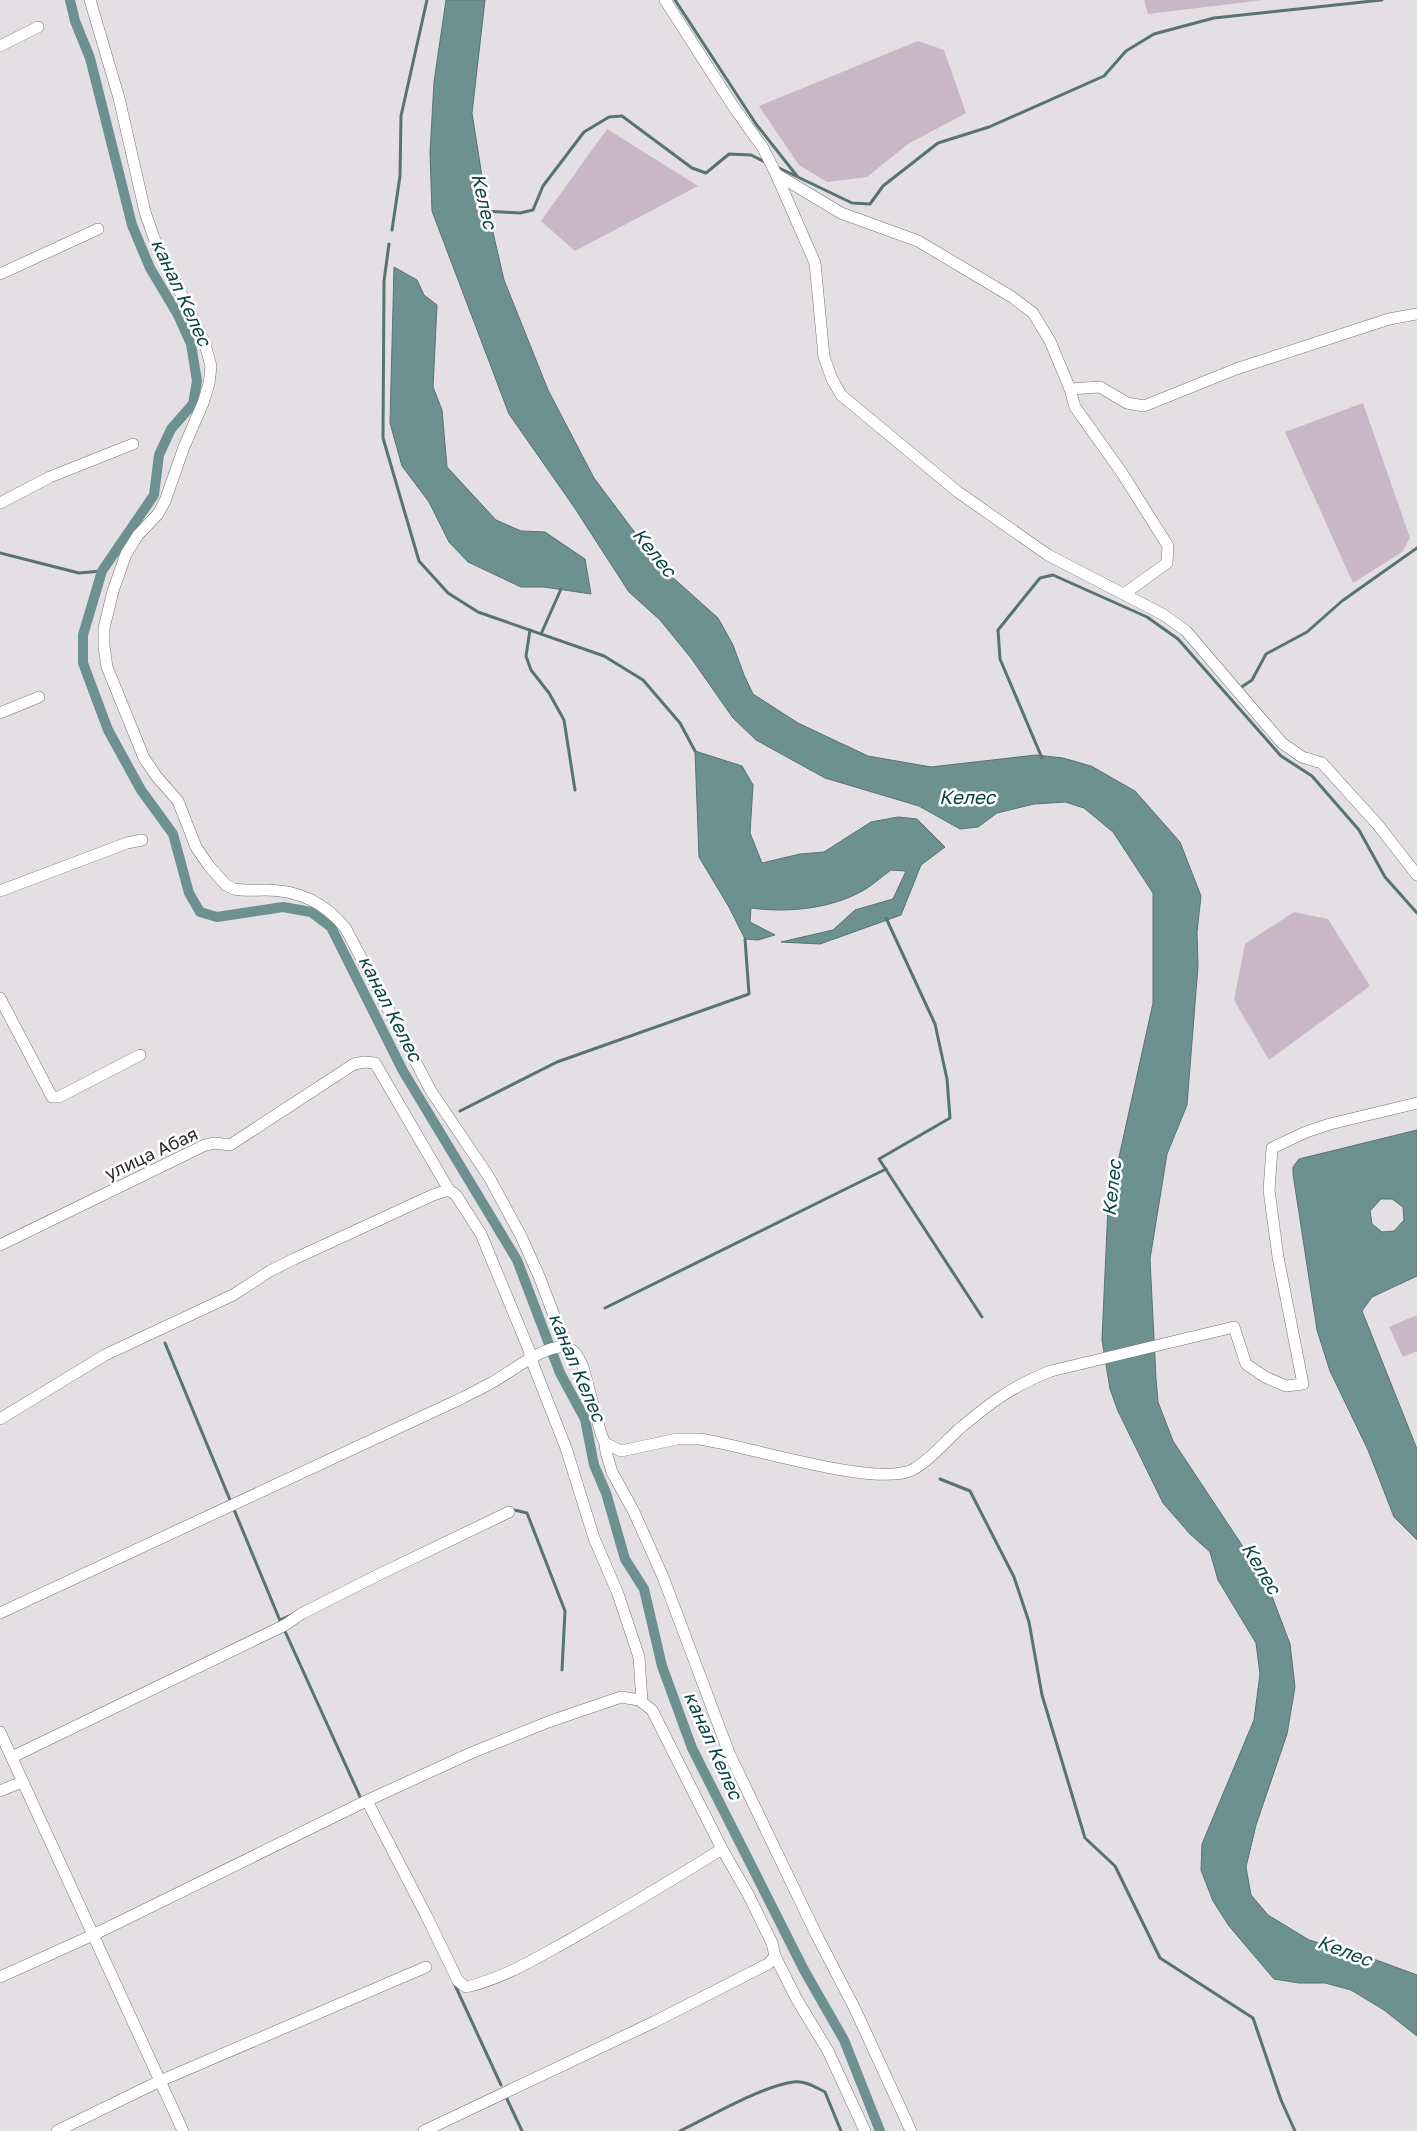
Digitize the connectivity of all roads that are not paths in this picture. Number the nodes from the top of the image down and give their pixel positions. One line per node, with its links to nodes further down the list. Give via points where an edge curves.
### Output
1 (90, 0): 23 (street, via 119,98 145,212 154,238 204,341 211,366 203,403 165,501 126,554 113,591 104,628 107,667 144,758 178,801 196,847 226,885 234,889 291,892 304,896 331,912 346,929 431,1091 489,1177 521,1236 539,1276)
2 (665, 0): 5 (street, via 763,148)
3 (38, 27): 4 (street)
4 (0, 46)
5 (776, 174): 9 (street, via 841,212 918,241 1012,297 1033,313 1050,341); 12 (street, via 815,263 824,357 841,395 966,498 1048,555)
6 (98, 229): 7 (street)
7 (0, 274)
8 (1417, 314): 9 (street, via 1389,319 1236,369 1144,406 1127,403 1100,387)
9 (1070, 389): 12 (street, via 1075,407 1168,546 1167,563)
10 (133, 444): 11 (street, via 50,477)
11 (0, 503)
12 (1124, 594): 16 (street, via 1186,631 1282,743 1302,757 1322,763)
13 (39, 697): 14 (street)
14 (0, 714)
15 (142, 840): 17 (street)
16 (1417, 874)
17 (0, 891)
18 (0, 998): 19 (street, via 52,1097 59,1097)
19 (140, 1055)
20 (1417, 1103): 26 (street, via 1330,1124 1272,1148 1269,1190 1278,1257 1303,1384 1286,1386 1246,1364 1234,1327 1051,1371 1012,1388 960,1428 920,1465 895,1474 825,1467 699,1439 678,1439 621,1451)
21 (449, 1190): 22 (street, улица Абая, via 378,1066 364,1062 354,1064 230,1145 205,1145); 24 (street, via 456,1195 481,1234 529,1350); 25 (street, via 294,1259 233,1295 105,1355)
22 (0, 1245)
23 (561, 1347): 24 (street); 26 (street, via 574,1352 583,1367)
24 (536, 1356): 28 (street, via 458,1400); 29 (street, via 594,1538 618,1594 639,1657)
25 (0, 1419)
26 (605, 1443): 45 (street, via 612,1472 634,1512 662,1577 729,1753)
27 (509, 1512): 31 (street)
28 (0, 1613)
29 (642, 1702): 34 (street, via 621,1697 548,1722); 35 (street, via 652,1710)
30 (0, 1732): 31 (street)
31 (12, 1757): 32 (street)
32 (22, 1782): 33 (street); 36 (street)
33 (0, 1791)
34 (362, 1802): 35 (street, via 427,1917 458,1981 466,1988 542,1955 629,1907); 36 (street)
35 (722, 1849): 37 (street, via 772,1943)
36 (92, 1935): 39 (street); 40 (street)
37 (774, 1956): 43 (street, via 768,1964 654,2022); 44 (street, via 828,2051)
38 (426, 1967): 40 (street)
39 (0, 1977)
40 (160, 2081): 41 (street); 42 (street)
41 (57, 2131)
42 (183, 2131)
43 (424, 2131)
44 (864, 2131)
45 (911, 2131)

